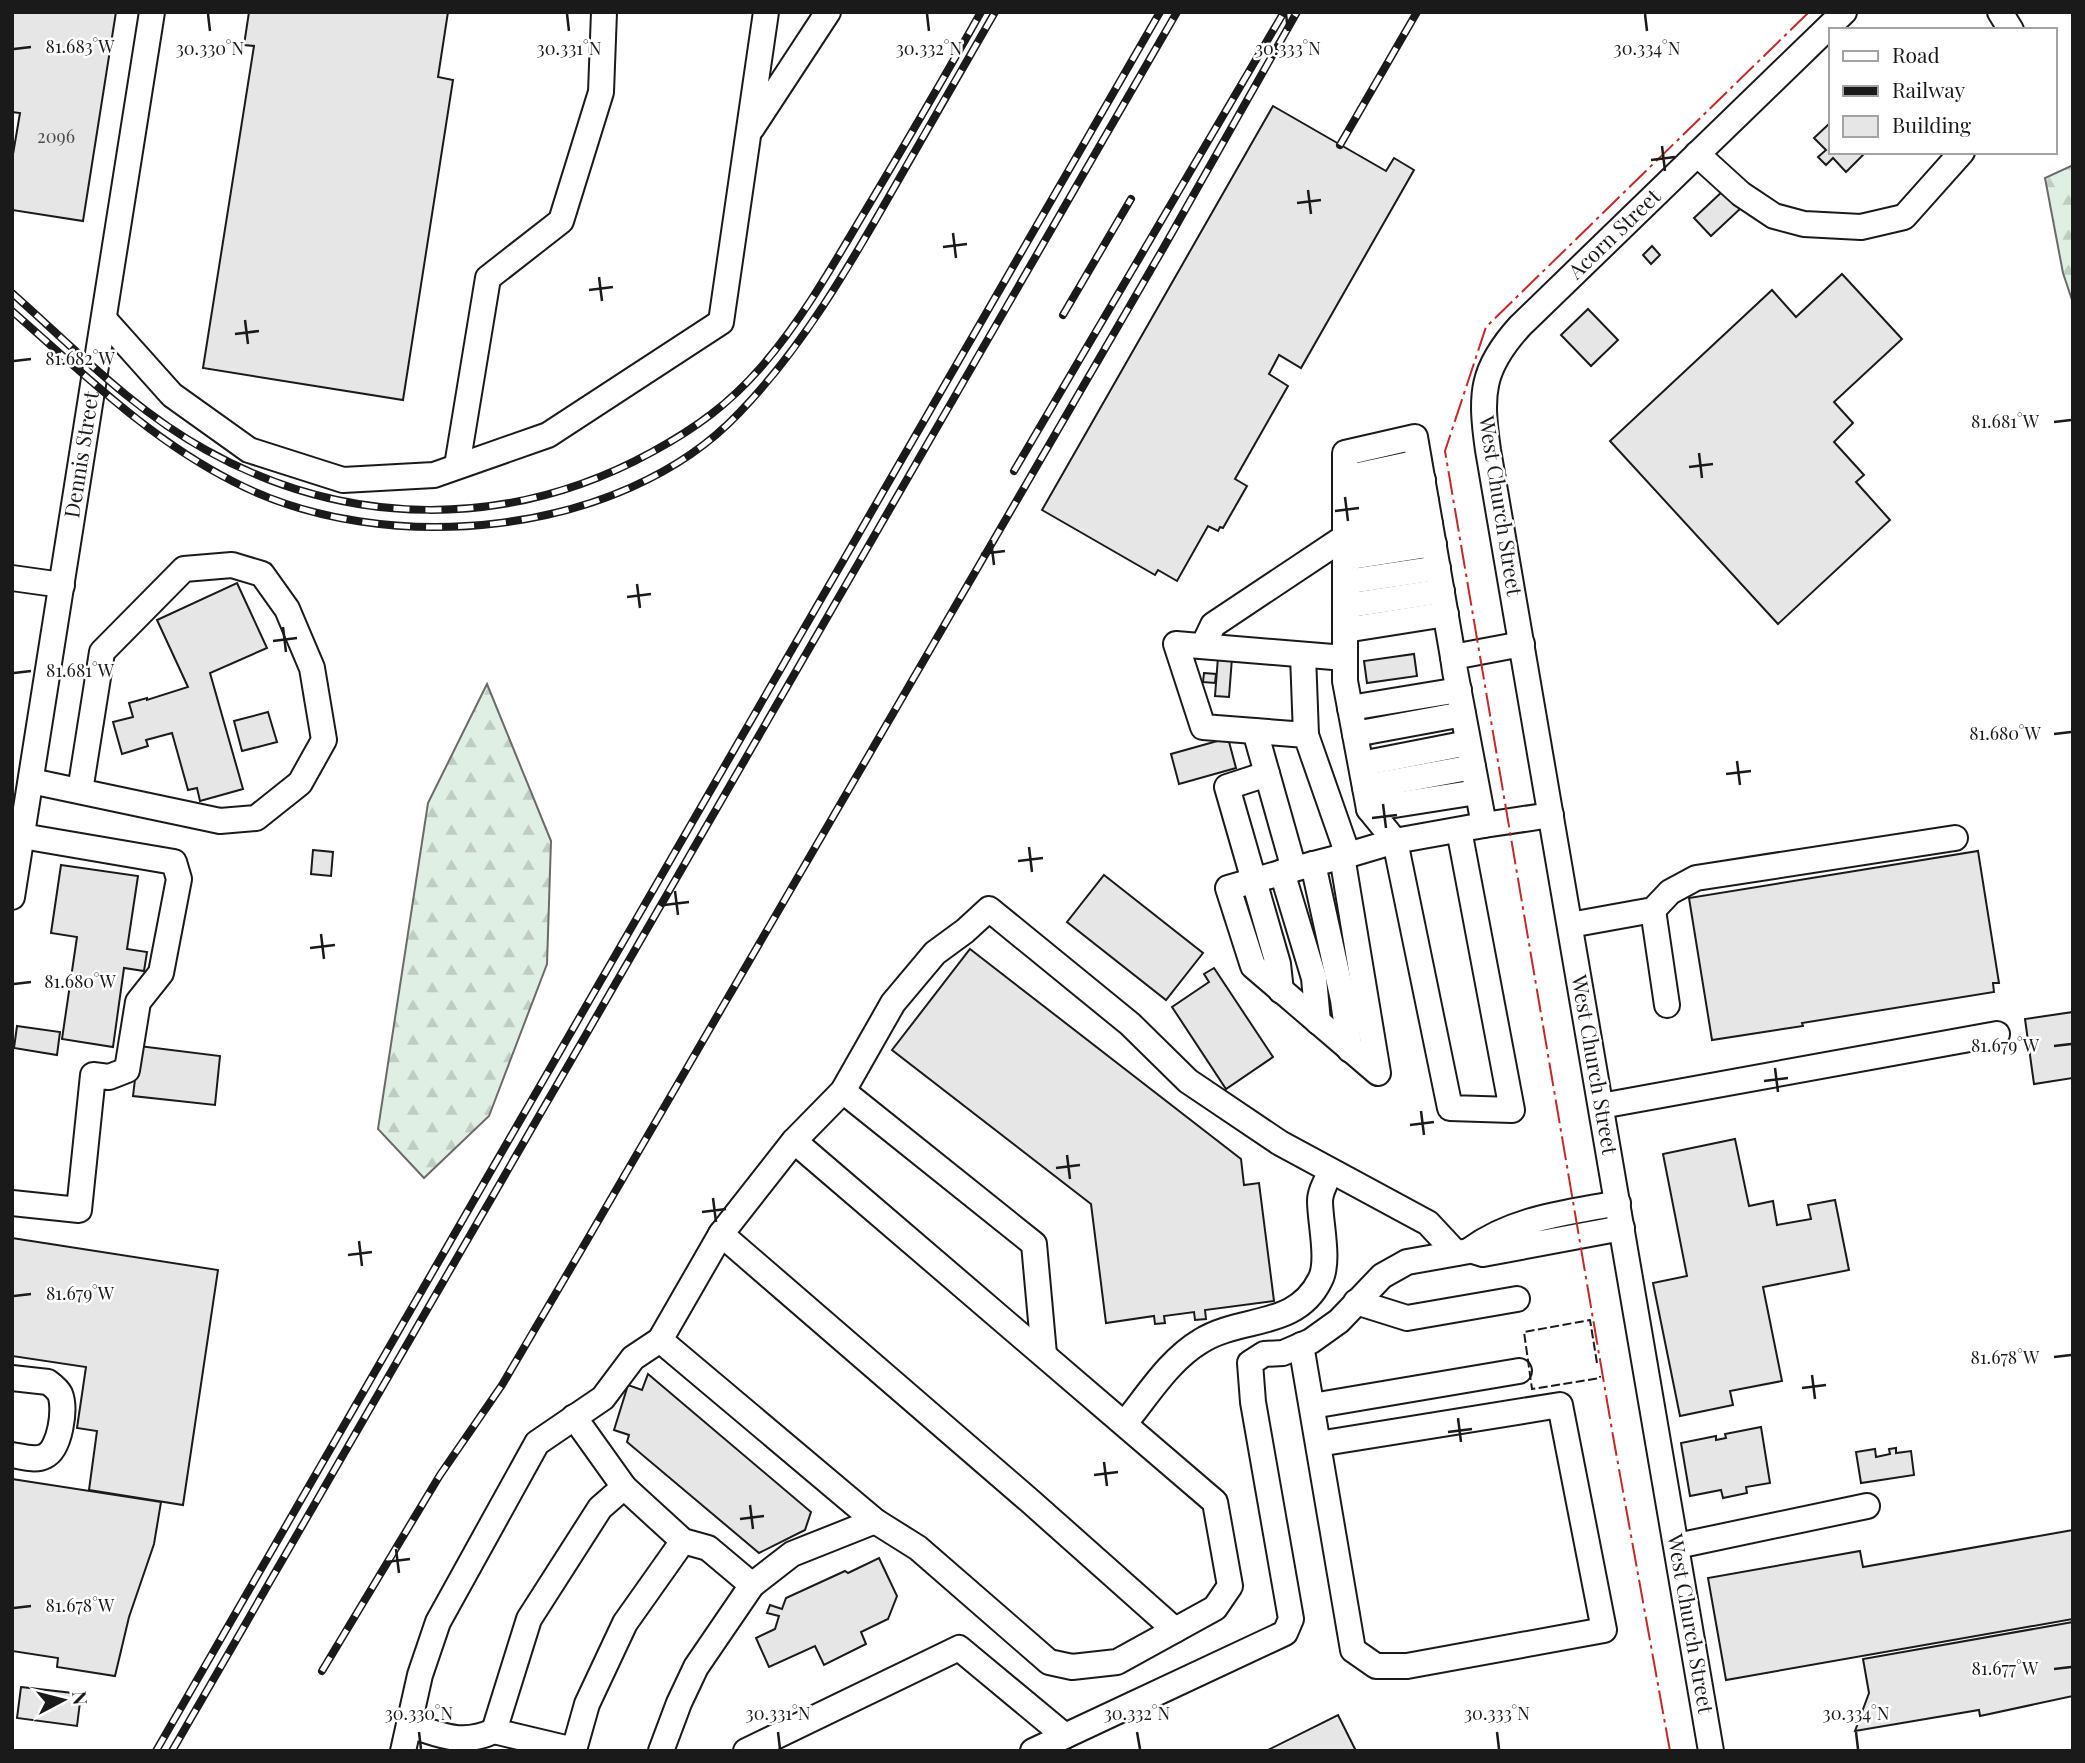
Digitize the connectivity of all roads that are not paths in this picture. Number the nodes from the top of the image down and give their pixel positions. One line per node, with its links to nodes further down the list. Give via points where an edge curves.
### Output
1 (152, 12): 11 (street, Dennis Street)
2 (604, 12): 13 (street, via 601,92 561,220 488,278)
3 (766, 12): 8 (street)
4 (828, 12): 8 (street)
5 (1844, 12): 9 (street, Acorn Street)
6 (2000, 12): 7 (street)
7 (2011, 28)
8 (748, 135): 13 (street, via 721,322 548,435)
9 (1697, 154): 10 (street, via 1741,194 1774,216 1804,224 1861,227 1903,218); 12 (street, Acorn Street, via 1520,326 1493,360)
10 (1960, 154)
11 (104, 319): 13 (street, via 172,396 249,450 343,481 434,475); 17 (street, Dennis Street)
12 (1486, 379): 19 (street, West Church Street, via 1486,437)
13 (457, 466)
14 (1432, 536): 15 (street); 15 (street); 15 (street); 15 (street, via 1415,437 1345,453); 18 (street); 22 (street)
15 (1345, 539): 18 (street); 20 (street, via 1213,625)
16 (12, 578): 17 (street)
17 (62, 585): 32 (street, Dennis Street)
18 (1345, 631): 23 (street)
19 (1522, 644): 22 (street); 36 (street, West Church Street)
20 (1203, 646): 21 (street); 27 (street, via 1176,644 1203,727)
21 (1303, 655): 23 (street); 29 (street)
22 (1453, 657): 24 (street)
23 (1345, 658): 25 (street)
24 (1459, 690): 25 (street); 26 (street)
25 (1350, 708): 28 (street)
26 (1463, 715): 28 (street); 30 (street)
27 (1255, 731): 29 (street); 31 (street)
28 (1355, 734): 33 (street)
29 (1306, 735): 42 (street)
30 (1470, 755): 33 (street); 35 (street)
31 (1268, 774): 43 (street); 44 (street, via 1227,787)
32 (31, 781): 34 (street); 41 (street, Dennis Street)
33 (1365, 786): 35 (street); 40 (street)
34 (80, 791): 34 (street, via 220,821 256,818 300,783 324,740 312,668 287,609 262,574 232,565 184,569 102,652)
35 (1477, 792): 37 (street)
36 (1551, 815): 37 (street); 47 (street, West Church Street)
37 (1484, 825): 38 (street)
38 (1459, 830): 40 (street); 40 (street, via 1512,1110 1450,1108)
39 (1955, 838): 46 (street, via 1696,878 1670,892)
40 (1395, 841): 42 (street)
41 (18, 850): 45 (street, Dennis Street); 56 (street, via 174,862 179,879 161,973 138,1002 127,1070 109,1077 93,1075 79,1210)
42 (1345, 855): 43 (street); 51 (street, via 1378,1073)
43 (1296, 868): 44 (street); 49 (street); 51 (street, via 1343,1000)
44 (1255, 880): 49 (street, via 1228,888 1253,966)
45 (12, 897)
46 (1653, 910): 47 (street); 48 (street)
47 (1570, 925): 53 (street, West Church Street)
48 (1667, 1005)
49 (1318, 1023): 51 (street)
50 (1997, 1034): 53 (street)
51 (1350, 1050)
52 (843, 1091): 54 (street); 55 (street, via 893,1003 935,953 989,909 1130,1024 1188,1081); 65 (street, via 1034,1244)
53 (1601, 1106): 57 (street, West Church Street)
54 (794, 1141): 59 (street); 65 (street)
55 (1331, 1171): 60 (street, via 1428,1223); 70 (street, via 1320,1198 1322,1278 1309,1298 1276,1318 1219,1331 1182,1354)
56 (12, 1203)
57 (1618, 1203): 58 (street, West Church Street); 60 (street, via 1527,1221)
58 (1622, 1228): 60 (street, via 1483,1254); 77 (street, West Church Street)
59 (721, 1234): 63 (street); 79 (street)
60 (1463, 1252): 62 (street, via 1408,1262 1382,1276)
61 (1517, 1299): 62 (street, via 1407,1318)
62 (1356, 1302): 64 (street, via 1339,1321)
63 (660, 1340): 69 (street, via 633,1358 603,1398); 75 (street)
64 (1301, 1345): 68 (street); 82 (street, via 1283,1353 1264,1354 1250,1363 1291,1619 1285,1633)
65 (1044, 1354): 70 (street)
66 (1519, 1371): 68 (street)
67 (12, 1378): 72 (street, via 48,1382 60,1394 62,1416 56,1444 48,1455 38,1459)
68 (1312, 1406): 71 (street)
69 (574, 1417): 73 (street); 80 (street, via 537,1443 444,1611 420,1675)
70 (1125, 1423): 79 (street, via 1215,1502 1230,1586 1215,1608)
71 (1318, 1444): 71 (street, via 1560,1405 1604,1630 1407,1666 1376,1666 1353,1650)
72 (12, 1455)
73 (624, 1487): 76 (street); 81 (street, via 600,1507 529,1619)
74 (1867, 1506): 77 (street)
75 (875, 1521): 78 (street, via 792,1554); 79 (street, via 918,1548 1049,1662 1072,1667 1117,1662)
76 (683, 1541): 78 (street, via 708,1548); 81 (street, via 625,1623 587,1704 574,1750)
77 (1677, 1546): 87 (street, West Church Street)
78 (752, 1585): 84 (street, via 696,1667)
79 (1175, 1630)
80 (409, 1724): 81 (street, via 460,1740); 83 (street)
81 (494, 1731)
82 (1065, 1736): 85 (street, via 959,1648); 86 (street)
83 (402, 1751)
84 (661, 1751)
85 (746, 1751)
86 (1033, 1751)
87 (1711, 1751)

